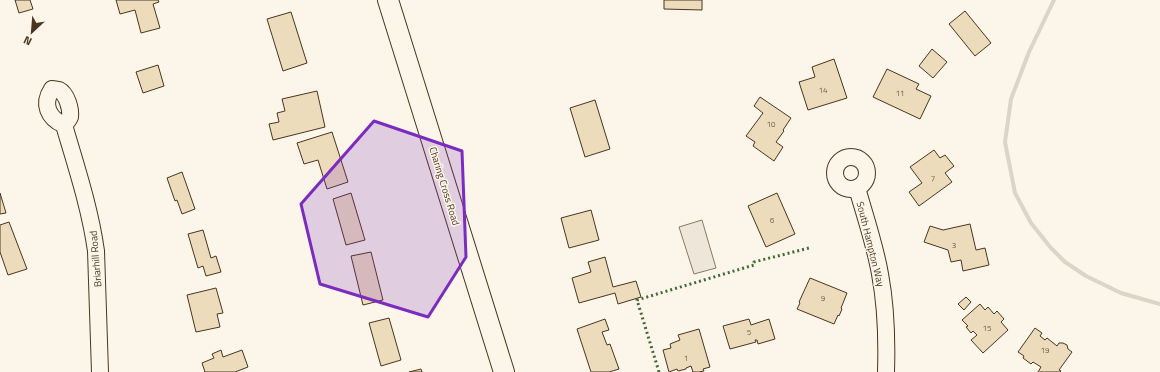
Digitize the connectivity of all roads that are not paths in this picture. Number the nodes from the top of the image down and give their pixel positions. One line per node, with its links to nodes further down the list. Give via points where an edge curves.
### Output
1 (388, 0): 5 (main road, Charing Cross Road)
2 (64, 125): 4 (street, Briarhill Road, via 94,236)
3 (857, 188): 6 (street, South Hampton Way, via 880,273 884,301)
4 (100, 372)
5 (504, 372)
6 (886, 372)

